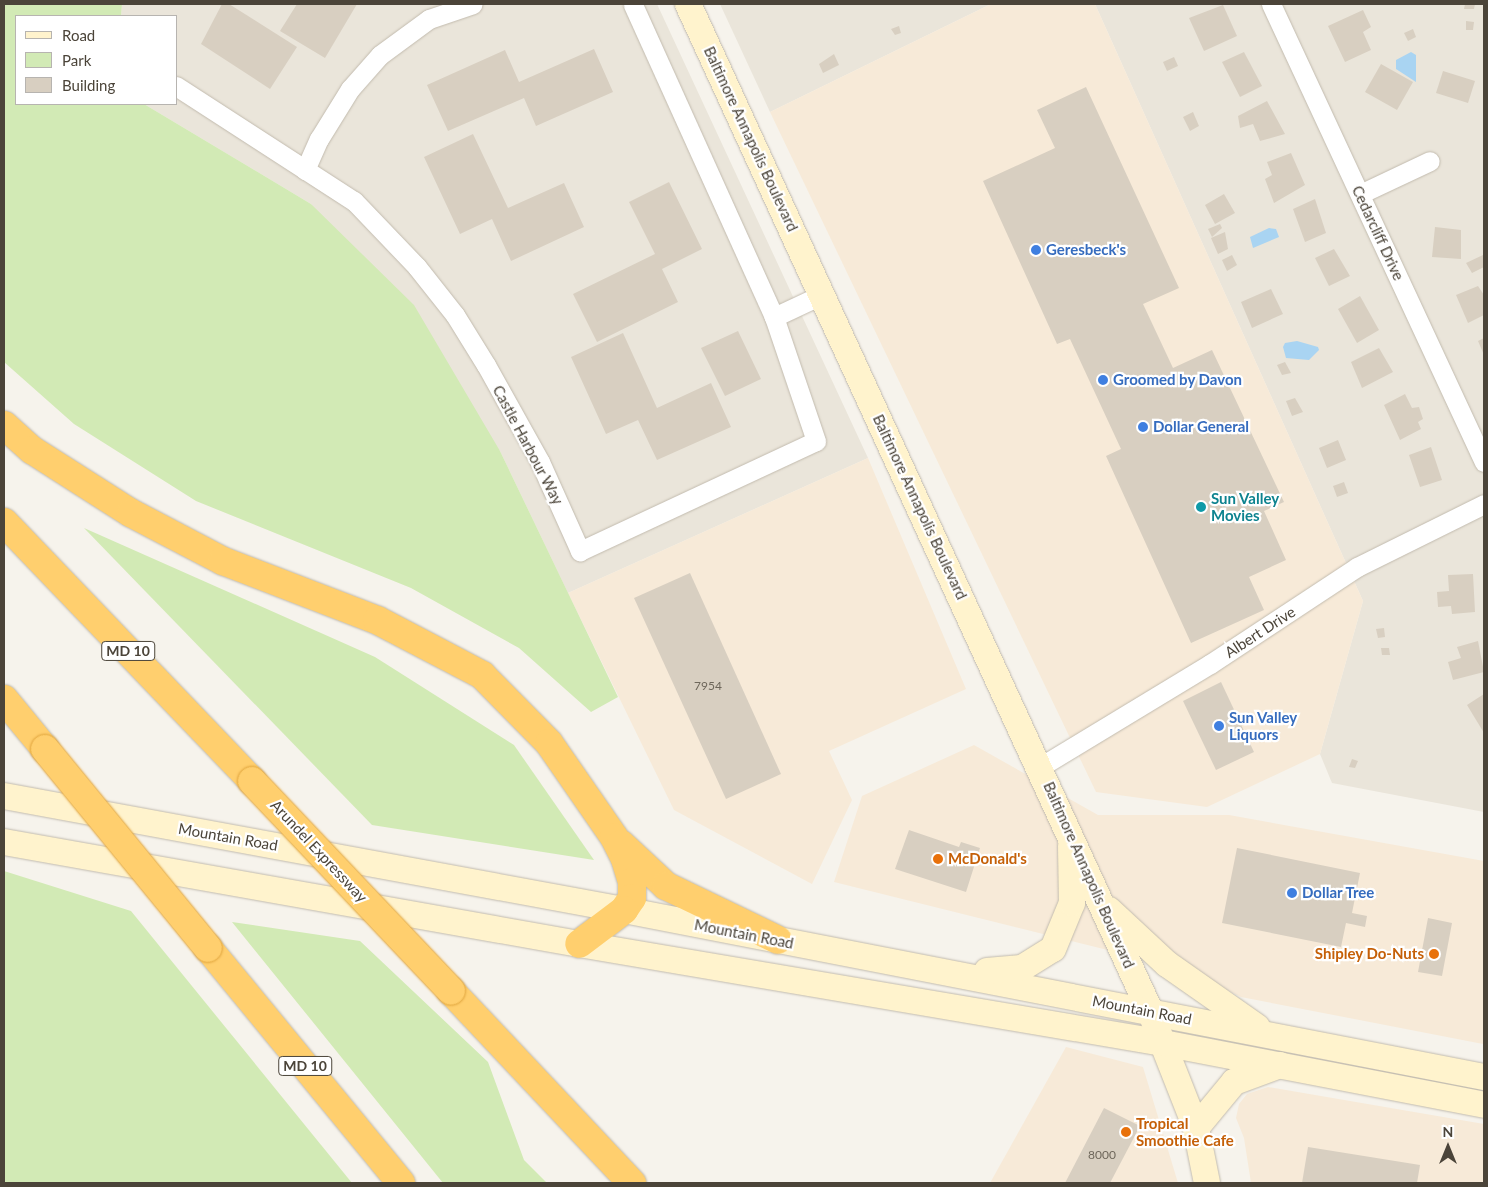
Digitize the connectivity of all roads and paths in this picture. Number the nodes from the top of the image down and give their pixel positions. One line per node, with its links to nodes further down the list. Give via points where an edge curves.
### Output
1 (473, 4): 7 (street, via 429,19 380,55 350,89 319,139)
2 (633, 4): 10 (street, Castle Harbour Way)
3 (688, 4): 9 (main road, Baltimore Annapolis Boulevard)
4 (1271, 4): 8 (street, Cedarcliff Drive)
5 (178, 87): 7 (street, Castle Harbour Way)
6 (1430, 160): 8 (street)
7 (305, 170): 10 (street, Castle Harbour Way, via 354,201 416,267 455,315 540,462 580,550 816,441)
8 (1360, 194): 12 (street, Cedarcliff Drive)
9 (823, 294): 10 (street); 16 (main road, Baltimore Annapolis Boulevard)
10 (774, 317)
11 (4, 425): 19 (highway, via 32,450 148,522 223,561 377,620 482,675 549,743)
12 (1484, 462)
13 (1484, 504): 16 (street, Albert Drive, via 1357,567 1210,664)
14 (4, 522): 34 (highway, Arundel Expressway / MD 10, bridge)
15 (4, 699): 33 (highway, MD 10, bridge)
16 (1040, 767): 18 (main road, Baltimore Annapolis Boulevard)
17 (4, 796): 22 (main road, Mountain Road)
18 (1071, 835): 21 (main road, Baltimore Annapolis Boulevard); 25 (main road, via 1072,903 1053,949 1022,968)
19 (614, 837): 22 (highway, via 632,882 632,898); 23 (highway, via 666,886)
20 (4, 842): 24 (main road, Mountain Road)
21 (1102, 903): 26 (main road, Baltimore Annapolis Boulevard); 27 (main road, via 1167,964)
22 (624, 910): 23 (main road, Mountain Road); 24 (highway)
23 (778, 940): 25 (main road, Mountain Road)
24 (579, 944): 28 (main road, Mountain Road)
25 (953, 974): 26 (main road, Mountain Road)
26 (1150, 1011): 27 (main road, Mountain Road); 28 (main road, Baltimore Annapolis Boulevard)
27 (1265, 1033): 30 (main road, Mountain Road)
28 (1163, 1043): 29 (main road, Mountain Road); 32 (main road, Baltimore Annapolis Boulevard)
29 (1280, 1065): 31 (main road, Mountain Road); 32 (main road, via 1234,1082)
30 (1484, 1077)
31 (1484, 1104)
32 (1196, 1128): 35 (main road, Baltimore Annapolis Boulevard)
33 (401, 1183)
34 (632, 1183)
35 (1207, 1183)

